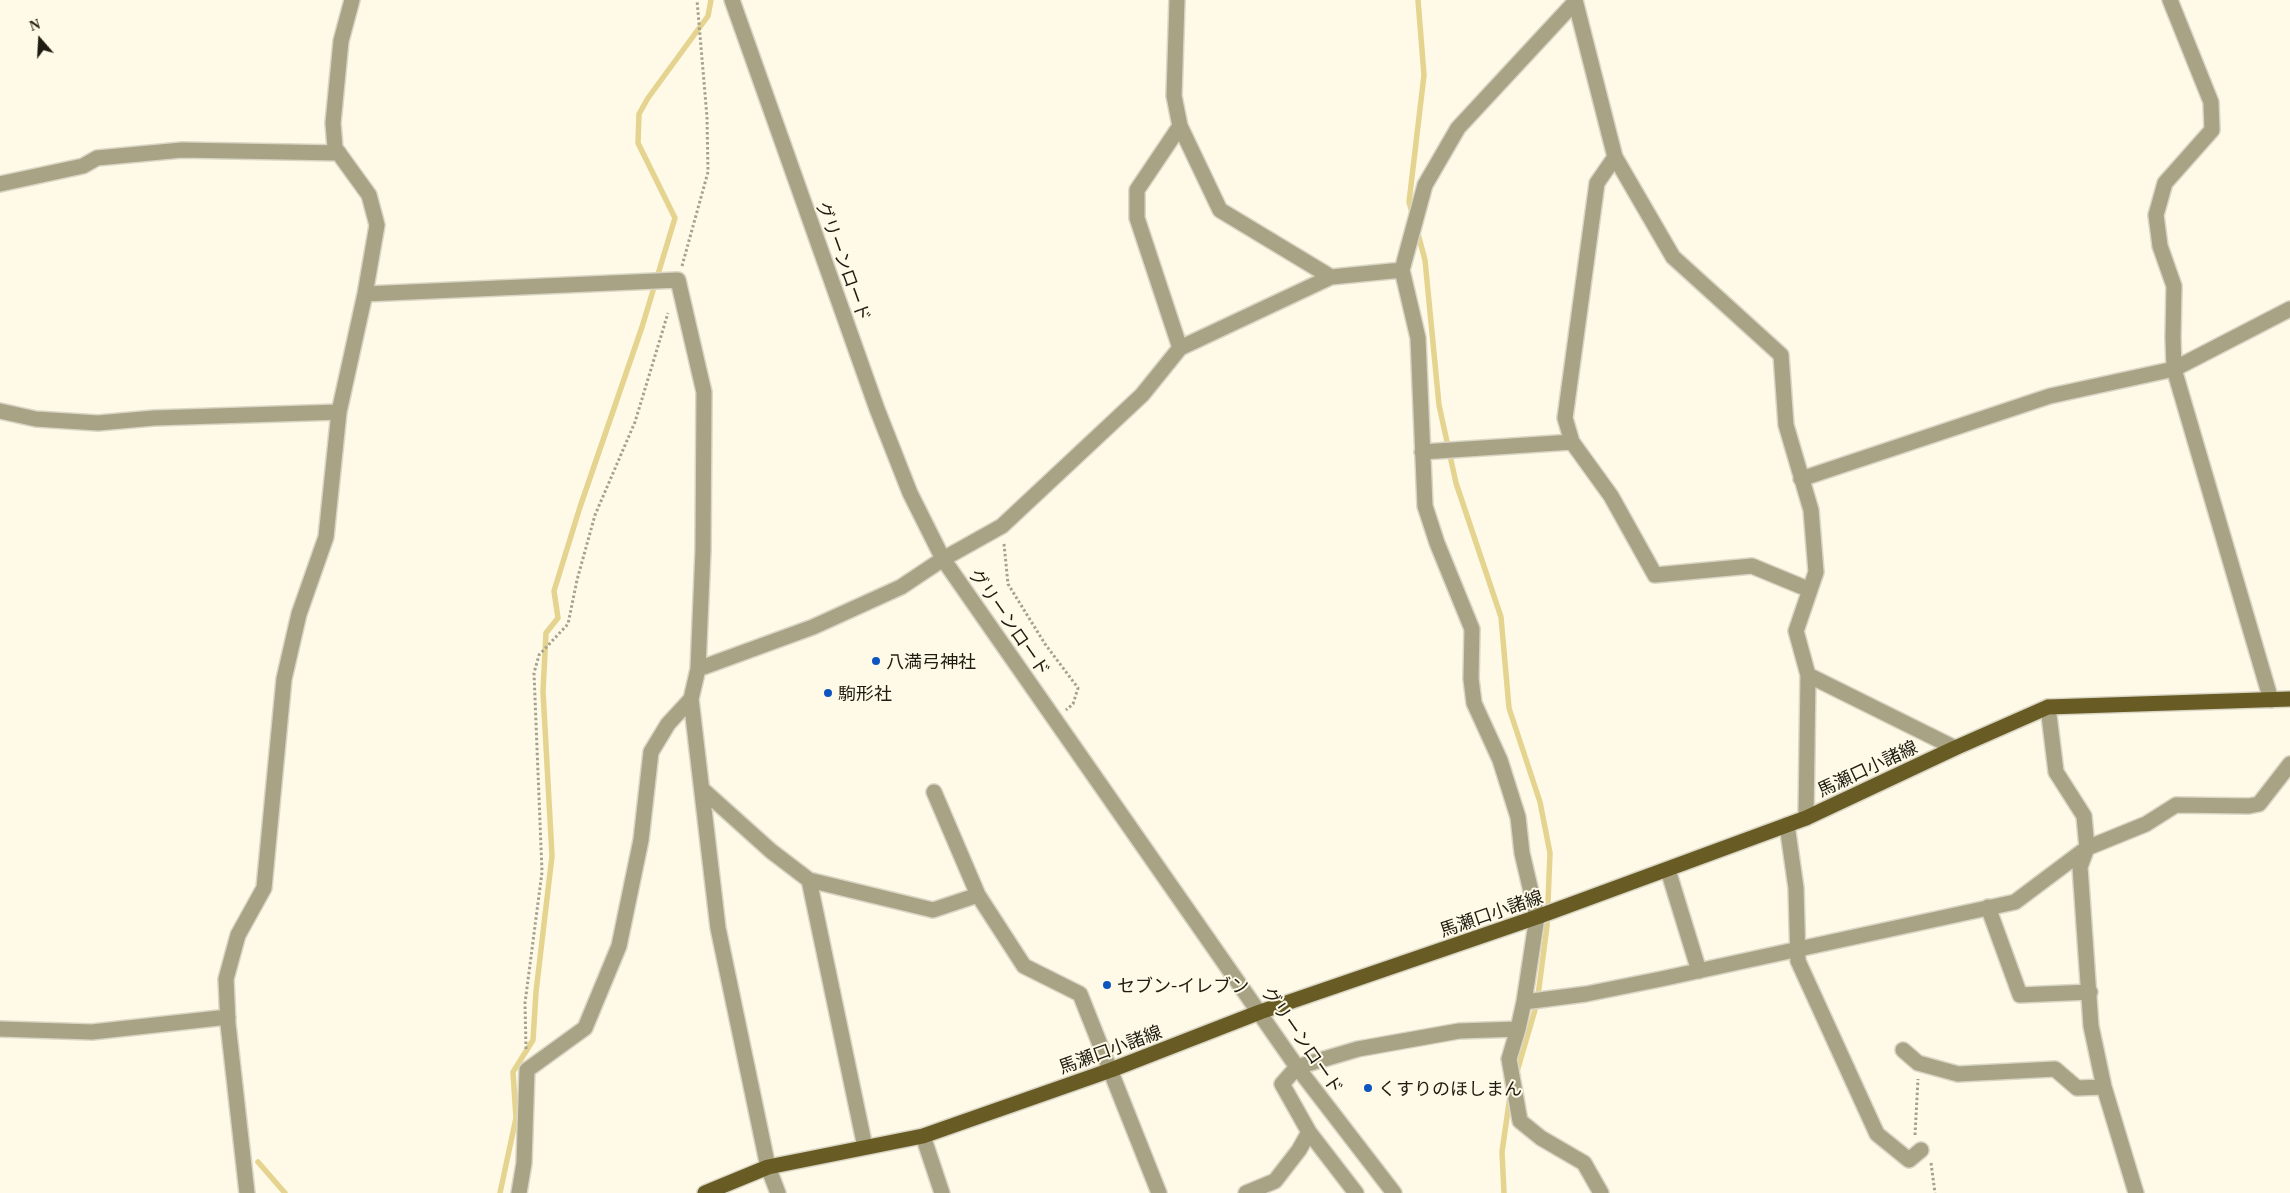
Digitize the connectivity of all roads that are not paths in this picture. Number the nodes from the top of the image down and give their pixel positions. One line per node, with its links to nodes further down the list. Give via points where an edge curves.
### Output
1 (352, 0): 7 (street, via 341,41 332,123 335,148)
2 (732, 0): 21 (street, グリーンロード, via 877,409 910,493)
3 (1177, 0): 6 (street, via 1174,96)
4 (2170, 0): 15 (street, via 2211,102 2212,130 2165,183 2156,215 2160,246 2174,286)
5 (1575, 1): 8 (street); 10 (street, via 1458,128 1425,185)
6 (1180, 126): 11 (street, via 1220,210); 14 (street, via 1137,190 1137,218)
7 (339, 154): 9 (street, via 182,150 97,158 83,166); 12 (street, via 369,195 377,225)
8 (1615, 157): 18 (street, via 1597,183 1565,418); 20 (street, via 1673,257 1781,355 1786,425)
9 (0, 184)
10 (1402, 270): 11 (street); 19 (street, via 1418,338)
11 (1330, 277): 14 (street)
12 (364, 294): 17 (street); 23 (street, via 678,280 704,392 704,550)
13 (2290, 309): 15 (street)
14 (1180, 348): 21 (street, via 1142,395 1002,526)
15 (2174, 369): 20 (street, via 2050,396); 27 (street)
16 (0, 411): 17 (street, via 36,419 98,423)
17 (339, 412): 46 (street, via 326,537 299,614 284,679 264,888 238,935 226,979)
18 (1572, 442): 19 (street); 22 (street, via 1611,496 1655,575 1752,566)
19 (1422, 452): 40 (street, via 1425,506 1436,544 1472,629 1474,704 1500,760 1518,817 1522,853)
20 (1801, 478): 22 (street, via 1811,510 1816,572)
21 (944, 559): 23 (street, via 901,587 822,623); 45 (street, グリーンロード)
22 (1810, 590): 24 (street, via 1796,631)
23 (698, 669): 25 (street)
24 (1808, 675): 29 (street); 33 (street)
25 (691, 698): 31 (street); 59 (street, via 668,724 651,752 641,840 619,946 585,1028 527,1070 524,1163)
26 (2290, 699): 27 (main road, 馬瀬口小諸線)
27 (2271, 700): 28 (main road, 馬瀬口小諸線)
28 (2048, 707): 29 (main road, 馬瀬口小諸線); 35 (street, via 2056,772 2084,816)
29 (1955, 748): 33 (main road, 馬瀬口小諸線)
30 (2290, 764): 35 (street, via 2259,804 2176,805 2146,824)
31 (702, 789): 37 (street, via 771,851); 57 (street, via 718,928)
32 (934, 792): 38 (street)
33 (1806, 818): 34 (main road, 馬瀬口小諸線)
34 (1787, 825): 36 (main road, 馬瀬口小諸線); 41 (street, via 1796,888)
35 (2086, 848): 39 (street, via 2015,902); 43 (street, via 2080,867 2081,908)
36 (1668, 870): 40 (main road, 馬瀬口小諸線); 42 (street)
37 (809, 880): 38 (street, via 933,910); 55 (street)
38 (978, 895): 51 (street, via 1024,966 1080,994)
39 (1988, 908): 41 (street); 43 (street, via 2020,995)
40 (1537, 917): 44 (street); 45 (main road, 馬瀬口小諸線)
41 (1797, 950): 42 (street); 56 (street, via 1798,961 1877,1134 1909,1160)
42 (1698, 971): 44 (street, via 1586,994)
43 (2090, 992): 52 (street, via 2091,1026)
44 (1524, 1002): 48 (street)
45 (1260, 1012): 50 (street, グリーンロード); 51 (main road, 馬瀬口小諸線)
46 (228, 1017): 47 (street, via 92,1032); 58 (street)
47 (0, 1029)
48 (1518, 1030): 50 (street, via 1450,1033 1358,1049); 67 (street, via 1509,1059 1520,1121 1541,1138 1584,1162)
49 (1903, 1050): 52 (street, via 1918,1063 1958,1074 2055,1069 2077,1088)
50 (1297, 1068): 53 (street, via 1282,1084); 66 (street, グリーンロード)
51 (1111, 1070): 54 (main road, 馬瀬口小諸線); 63 (street)
52 (2104, 1087): 68 (street)
53 (1309, 1132): 64 (street, via 1275,1182); 65 (street)
54 (923, 1136): 55 (main road, 馬瀬口小諸線); 62 (street)
55 (865, 1147): 57 (main road, 馬瀬口小諸線)
56 (1921, 1150)
57 (768, 1166): 60 (main road, 馬瀬口小諸線); 61 (street)
58 (247, 1193)
59 (519, 1193)
60 (704, 1193)
61 (778, 1193)
62 (942, 1193)
63 (1159, 1193)
64 (1246, 1193)
65 (1356, 1193)
66 (1394, 1193)
67 (1601, 1193)
68 (2136, 1193)

